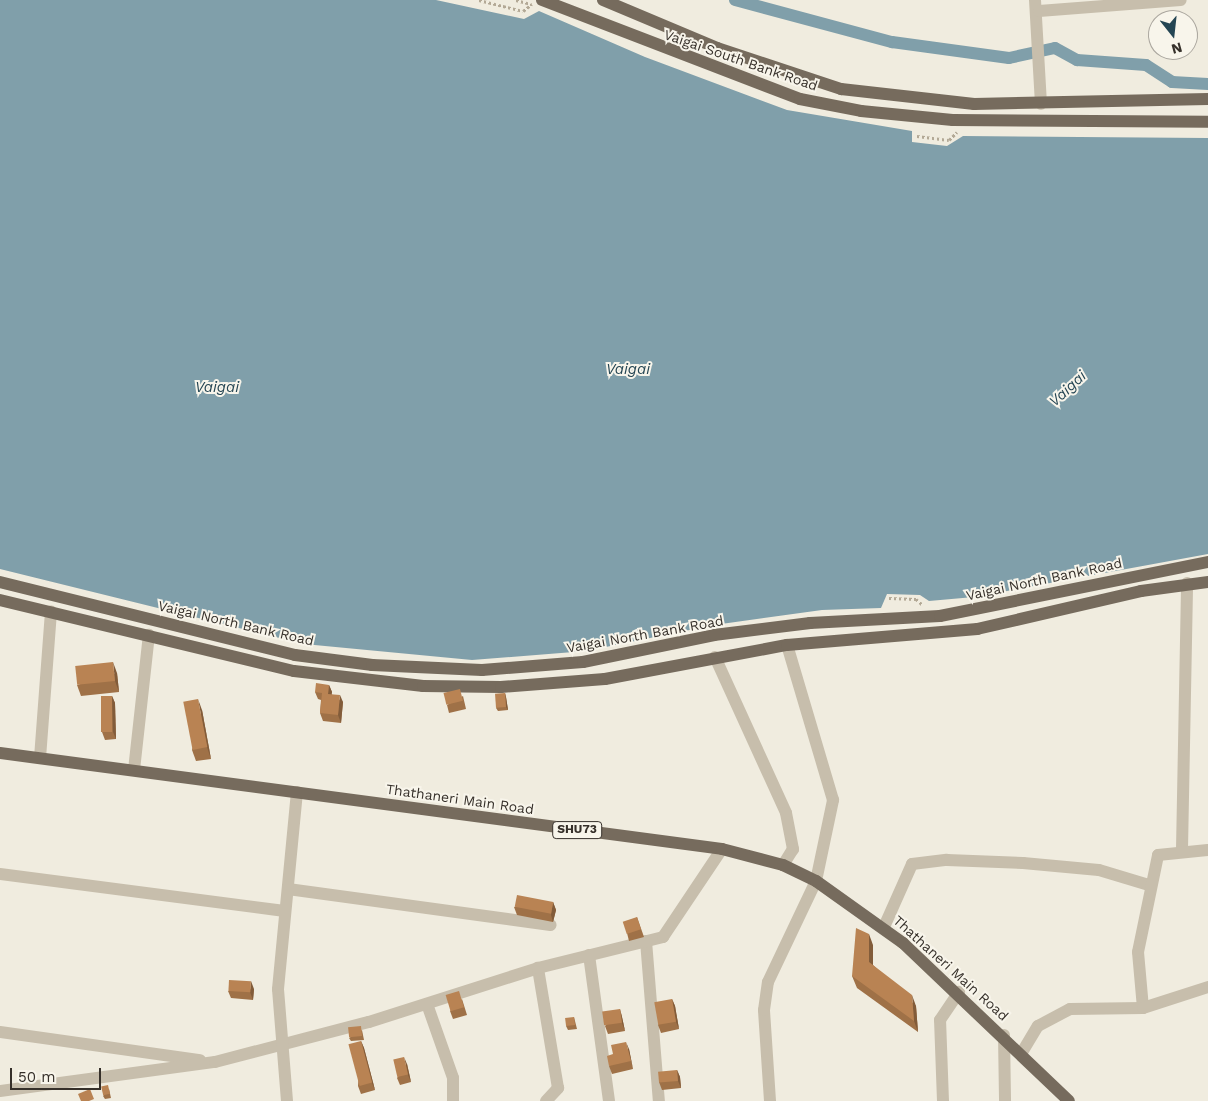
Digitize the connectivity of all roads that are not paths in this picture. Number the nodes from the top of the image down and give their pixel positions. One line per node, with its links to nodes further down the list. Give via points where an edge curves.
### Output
1 (604, 0): 7 (main road, Vaigai South Bank Road, via 717,48 841,89 974,104)
2 (1181, 0): 4 (street)
3 (537, 2): 8 (main road, Vaigai South Bank Road, via 800,99 861,111 953,120)
4 (1108, 3): 5 (street)
5 (1037, 5): 7 (street)
6 (1208, 99): 7 (main road, Vaigai South Bank Road)
7 (1041, 104)
8 (1208, 122)
9 (1208, 562): 10 (main road, Vaigai North Bank Road, via 940,616 801,624 714,635 583,662 482,670 372,665 296,654)
10 (0, 582)
11 (1208, 582): 12 (main road)
12 (1187, 583): 16 (main road, via 970,630); 23 (street)
13 (0, 600): 14 (main road)
14 (51, 611): 15 (main road); 19 (street)
15 (149, 635): 17 (main road, via 294,671 423,686 501,687 604,679); 20 (street)
16 (787, 645): 17 (main road); 27 (street, via 833,800)
17 (715, 656): 25 (street, via 786,813 794,841)
18 (0, 753): 19 (main road, Thathaneri Main Road / SHU73)
19 (40, 758): 20 (main road, Thathaneri Main Road / SHU73)
20 (134, 770): 21 (main road, Thathaneri Main Road / SHU73)
21 (297, 792): 22 (main road, Thathaneri Main Road / SHU73); 29 (street)
22 (722, 849): 25 (main road, Thathaneri Main Road / SHU73); 33 (street, via 663,937)
23 (1182, 849): 24 (street); 28 (street, via 1158,855)
24 (1208, 850)
25 (783, 864): 27 (main road, Thathaneri Main Road / SHU73)
26 (0, 874): 30 (street)
27 (816, 882): 32 (main road, Thathaneri Main Road / SHU73); 51 (street, via 768,982 764,1010)
28 (1149, 885): 32 (street, via 1099,870 1023,862 947,860 912,864); 39 (street, via 1138,952)
29 (288, 889): 30 (street); 31 (street)
30 (285, 911): 42 (street, via 278,989)
31 (551, 925)
32 (884, 927): 37 (main road, Thathaneri Main Road / SHU73)
33 (646, 942): 34 (street); 50 (street)
34 (589, 955): 35 (street); 49 (street)
35 (538, 968): 38 (street); 48 (street, via 558,1088)
36 (1208, 987): 39 (street)
37 (959, 992): 41 (main road, Thathaneri Main Road / SHU73); 52 (street, via 940,1020)
38 (427, 1004): 42 (street); 47 (street, via 453,1078)
39 (1143, 1008): 43 (street, via 1070,1009 1038,1026)
40 (0, 1032): 44 (street)
41 (1004, 1035): 43 (main road, Thathaneri Main Road / SHU73); 53 (street)
42 (282, 1044): 44 (street); 46 (street)
43 (1021, 1054): 54 (main road, Thathaneri Main Road / SHU73)
44 (215, 1062): 45 (street)
45 (0, 1091)
46 (288, 1101)
47 (454, 1101)
48 (546, 1101)
49 (609, 1101)
50 (659, 1101)
51 (770, 1101)
52 (943, 1101)
53 (1005, 1101)
54 (1069, 1101)

